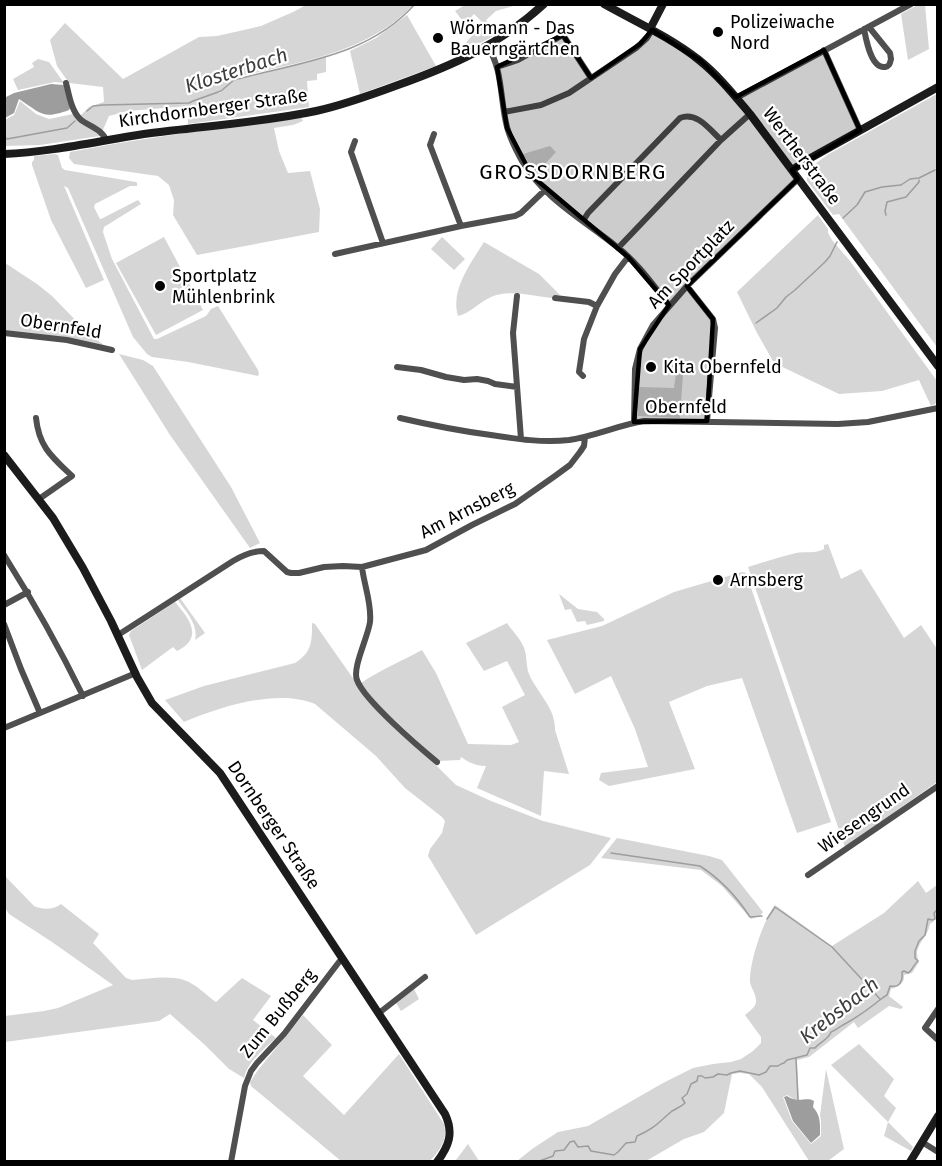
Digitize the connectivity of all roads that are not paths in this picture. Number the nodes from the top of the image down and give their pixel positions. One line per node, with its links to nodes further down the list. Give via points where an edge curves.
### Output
1 (544, 4): 7 (street, Kirchdornberger Straße)
2 (604, 4): 6 (street, Wertherstraße)
3 (663, 4): 6 (street)
4 (910, 4): 5 (street)
5 (866, 28): 5 (street, via 873,60 887,66 890,53); 8 (street)
6 (651, 29): 10 (street, via 640,44); 13 (street, Wertherstraße, via 698,59)
7 (488, 46): 9 (street); 18 (street, Kirchdornberger Straße, via 443,69 317,111)
8 (824, 50): 13 (street); 16 (street)
9 (497, 67): 10 (street, via 563,35); 14 (street)
10 (591, 78): 14 (street, via 541,105)
11 (66, 83): 18 (street, via 79,118)
12 (938, 87): 16 (street)
13 (736, 98): 15 (street, Wertherstraße)
14 (504, 112): 24 (street, via 518,152)
15 (750, 114): 19 (street); 22 (street, Wertherstraße)
16 (860, 130): 22 (street)
17 (434, 134): 26 (street, via 430,145)
18 (106, 140): 21 (street, Kirchdornberger Straße)
19 (721, 140): 25 (street, via 697,118 680,118); 28 (street)
20 (355, 141): 27 (street, via 351,152)
21 (4, 154)
22 (792, 170): 23 (street, Wertherstraße)
23 (798, 179): 31 (street, Am Sportplatz); 38 (street, Wertherstraße)
24 (545, 190): 25 (street); 26 (street, via 515,216)
25 (583, 221): 28 (street)
26 (461, 226): 27 (street)
27 (383, 243): 29 (street)
28 (618, 248): 30 (street)
29 (335, 254)
30 (628, 257): 34 (street); 35 (street)
31 (687, 286): 34 (street, Am Sportplatz); 45 (street, via 713,319 715,328)
32 (517, 296): 41 (street, via 513,333)
33 (555, 298): 35 (street)
34 (669, 305): 46 (street, Am Sportplatz, via 640,349 635,369)
35 (597, 306): 40 (street, via 584,339 579,372)
36 (4, 333): 37 (street, Obernfeld)
37 (112, 350)
38 (938, 366)
39 (397, 367): 41 (street)
40 (583, 376)
41 (517, 387): 48 (street)
42 (937, 410): 45 (street, Obernfeld, via 868,423)
43 (36, 418): 50 (street, via 42,443 72,476)
44 (400, 418): 48 (street, Obernfeld)
45 (707, 421): 46 (street, Obernfeld)
46 (634, 422): 47 (street, Obernfeld)
47 (585, 436): 48 (street, Obernfeld, via 550,441); 52 (street, Am Arnsberg, via 584,446 570,465 515,504 426,550)
48 (521, 439)
49 (4, 455): 50 (street, Dornberger Straße)
50 (39, 499): 56 (street, Dornberger Straße, via 83,568)
51 (4, 555): 53 (street)
52 (362, 567): 56 (street, Am Arnsberg, via 324,567 291,573 264,551 254,551); 61 (street, via 370,619 356,680 377,707)
53 (28, 592): 54 (street); 58 (street)
54 (4, 605)
55 (4, 624): 59 (street)
56 (118, 635): 57 (street, Dornberger Straße)
57 (136, 673): 58 (street); 64 (street, Dornberger Straße, via 152,703 220,773)
58 (83, 696): 59 (street)
59 (40, 713): 60 (street)
60 (4, 728)
61 (437, 762)
62 (938, 786): 63 (street, Wiesengrund)
63 (808, 875)
64 (343, 959): 67 (street, Dornberger Straße); 72 (street, Zum Bußberg, via 251,1071)
65 (425, 977): 67 (street)
66 (938, 1009): 68 (street, via 925,1028)
67 (379, 1013): 73 (street, Dornberger Straße, via 447,1120 449,1142)
68 (938, 1040)
69 (938, 1116): 70 (street)
70 (922, 1142): 71 (street); 74 (street)
71 (938, 1152)
72 (231, 1161)
73 (437, 1161)
74 (910, 1161)

